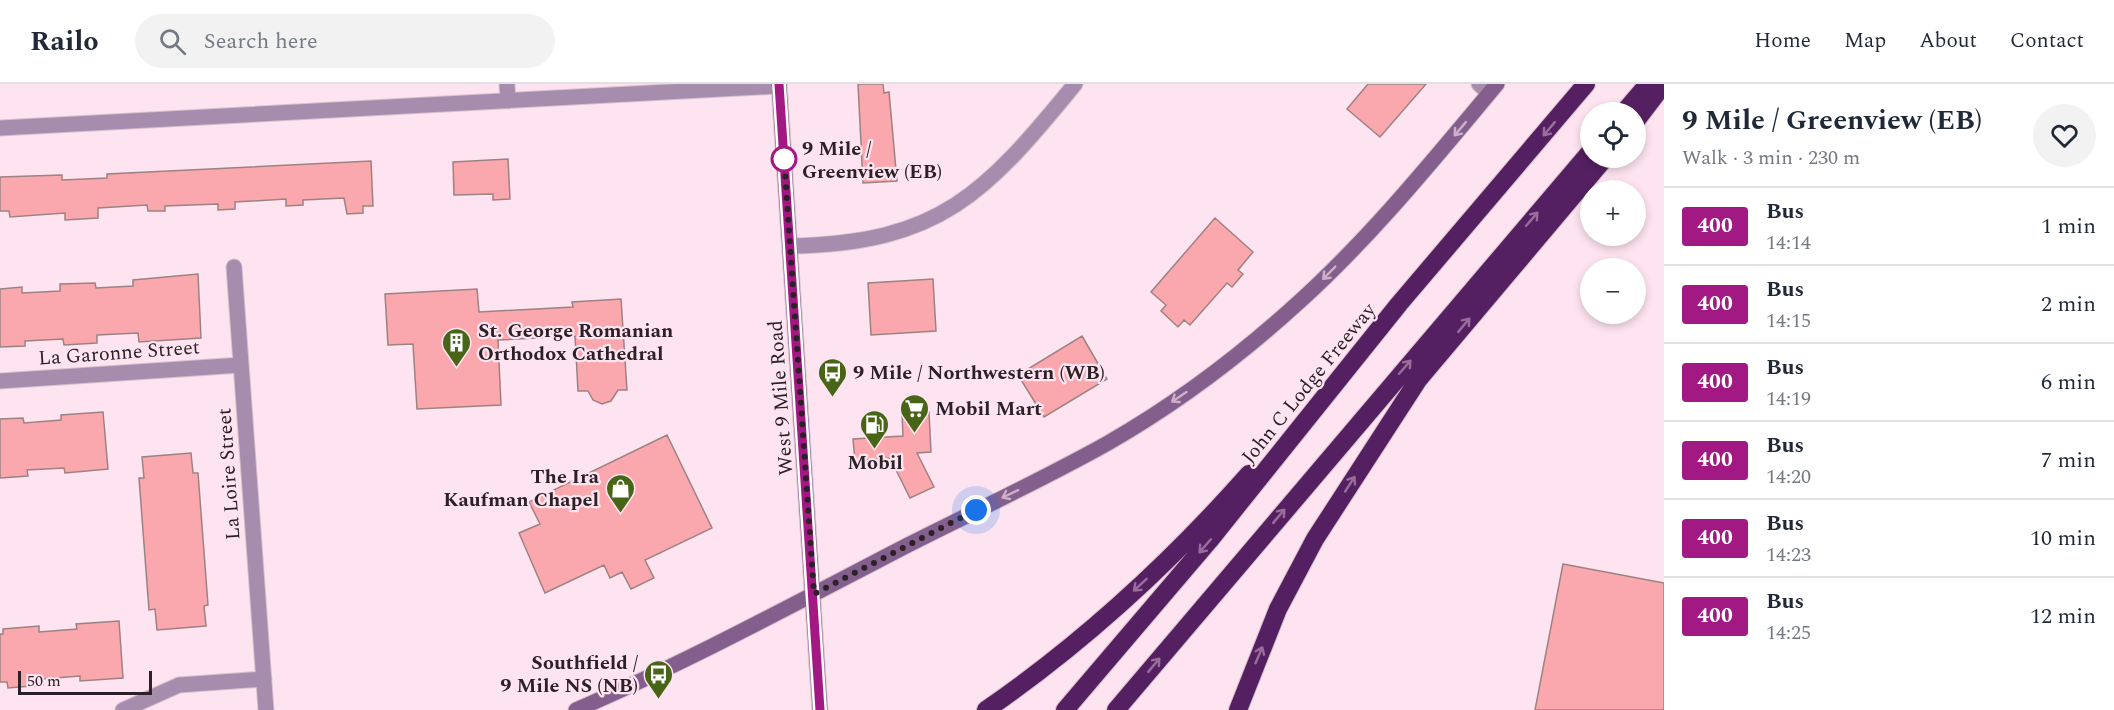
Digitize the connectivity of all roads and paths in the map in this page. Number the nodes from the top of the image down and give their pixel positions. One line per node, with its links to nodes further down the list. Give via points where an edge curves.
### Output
1 (507, 84): 8 (street)
2 (1075, 84): 14 (street, via 989,181 949,211 882,236 829,245)
3 (1586, 84): 16 (highway, John C Lodge Freeway, one-way to 16)
4 (1648, 84): 9 (highway)
5 (1664, 84): 10 (highway)
6 (779, 85): 8 (street); 14 (main road, West 9 Mile Road)
7 (1489, 87): 19 (main road, one-way to 19, via 1402,198 1362,241 1300,302 1216,371 1108,442)
8 (508, 101): 11 (street)
9 (1633, 102)
10 (1646, 108)
11 (0, 128)
12 (1580, 164): 27 (highway, one-way to 12)
13 (1597, 168): 28 (highway, one-way to 13, via 1278,609 1315,539 1418,380)
14 (791, 246): 19 (main road, West 9 Mile Road)
15 (234, 267): 17 (street, La Loire Street)
16 (1399, 304): 25 (highway, one-way to 25, via 1199,531 1099,622); 26 (highway, John C Lodge Freeway, one-way to 26, via 1209,541)
17 (241, 365): 18 (street, La Garonne Street); 20 (street, La Loire Street)
18 (0, 381)
19 (814, 594): 23 (main road, via 652,677); 24 (main road, West 9 Mile Road)
20 (264, 679): 21 (street, via 179,685); 22 (street, La Loire Street)
21 (123, 710)
22 (266, 710)
23 (576, 710)
24 (820, 710)
25 (986, 710)
26 (1065, 710)
27 (1116, 710)
28 (1238, 710)

